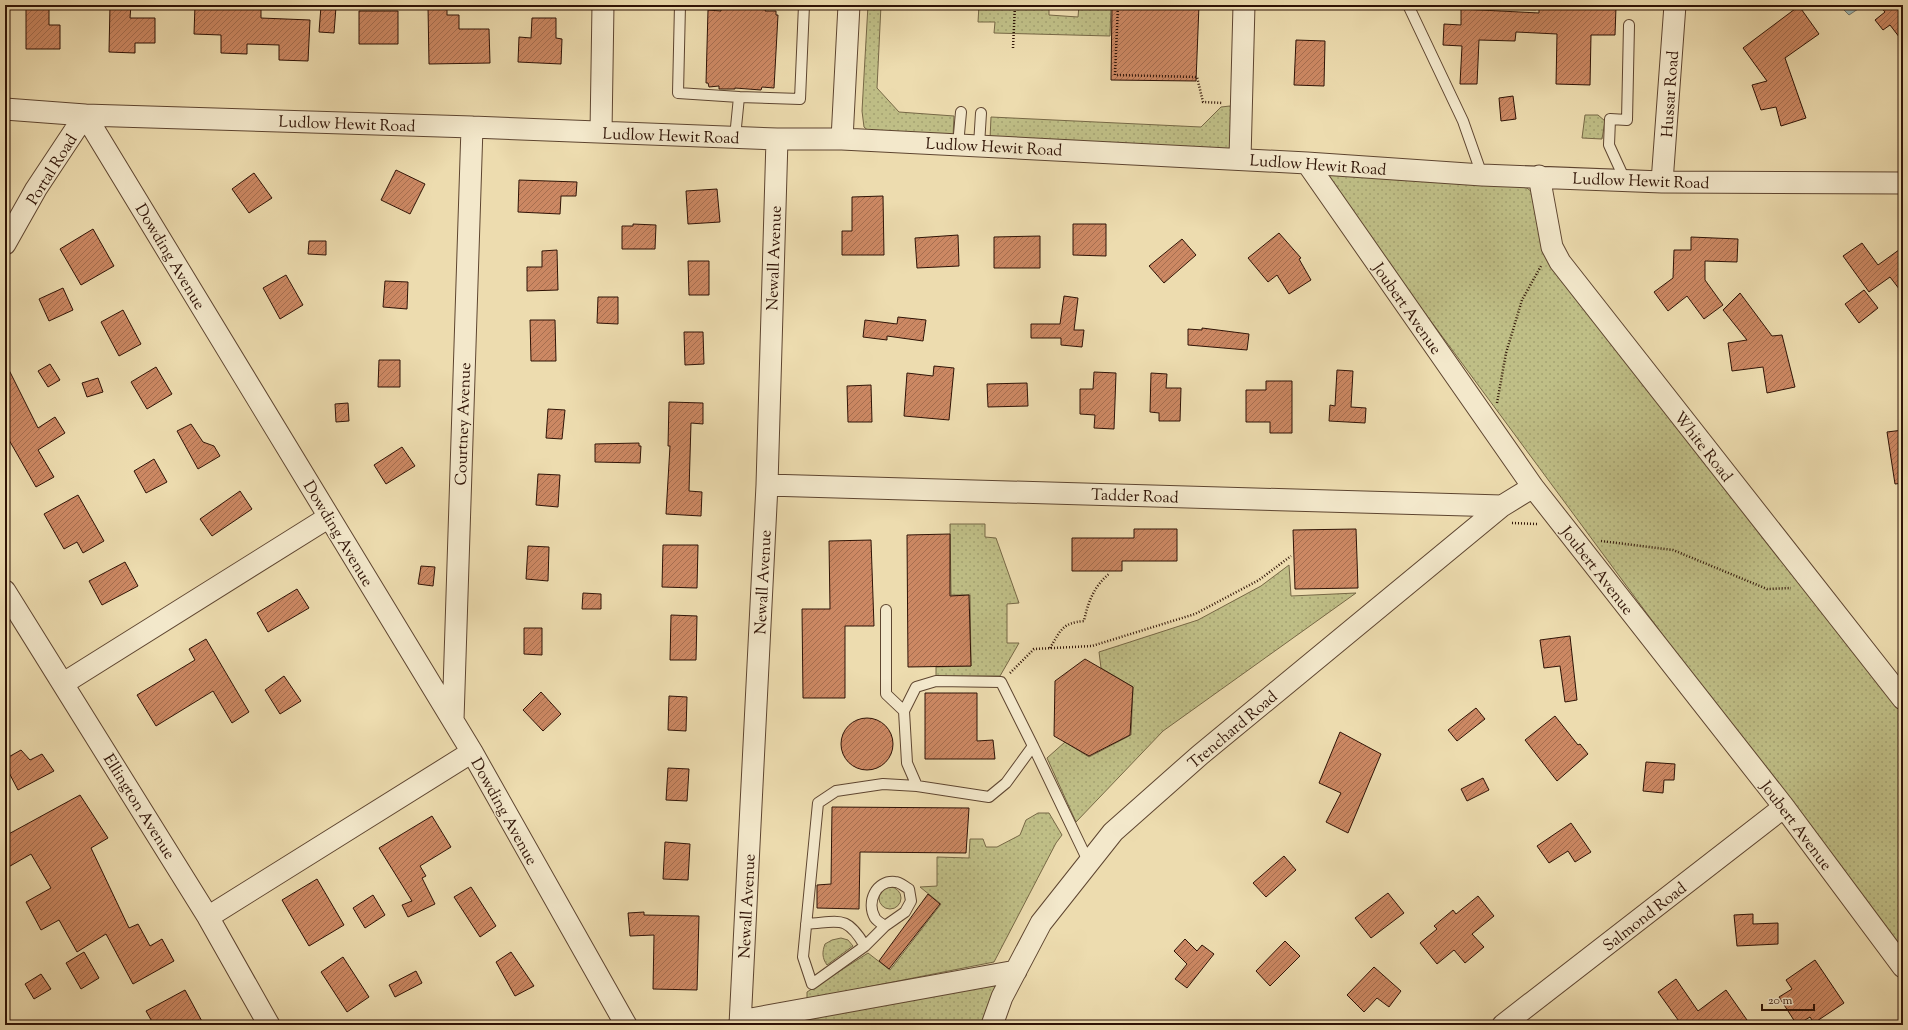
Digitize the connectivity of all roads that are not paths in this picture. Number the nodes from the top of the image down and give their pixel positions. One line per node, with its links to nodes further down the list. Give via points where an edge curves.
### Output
1 (603, 5): 15 (street)
2 (680, 5): 9 (lane, via 678,93)
3 (804, 5): 9 (lane, via 800,99)
4 (849, 5): 18 (street)
5 (1244, 5): 21 (street)
6 (1408, 5): 23 (lane, via 1463,121)
7 (1675, 5): 26 (street, Hussar Road)
8 (1629, 25): 25 (lane, via 1626,120 1610,119 1609,146)
9 (739, 97): 16 (lane)
10 (5, 109): 13 (street)
11 (961, 112): 19 (lane)
12 (981, 113): 20 (lane)
13 (85, 115): 14 (street, Ludlow Hewit Road); 28 (street, Portal Road, via 36,189); 32 (street, Dowding Avenue)
14 (472, 127): 15 (street, Ludlow Hewit Road); 38 (street, Courtney Avenue)
15 (601, 132): 16 (street, Ludlow Hewit Road)
16 (735, 138): 17 (street, Ludlow Hewit Road)
17 (777, 139): 18 (street, Ludlow Hewit Road); 29 (street, Newall Avenue)
18 (842, 139): 19 (street, Ludlow Hewit Road)
19 (958, 145): 20 (street, Ludlow Hewit Road)
20 (979, 146): 21 (street, Ludlow Hewit Road)
21 (1240, 159): 22 (street, Ludlow Hewit Road)
22 (1307, 162): 23 (street, Ludlow Hewit Road); 30 (street, Joubert Avenue)
23 (1482, 175): 24 (street, Ludlow Hewit Road)
24 (1539, 176): 25 (street, Ludlow Hewit Road); 36 (street, White Road, via 1552,247 1560,262)
25 (1625, 180): 26 (street, Ludlow Hewit Road)
26 (1662, 182): 27 (street, Ludlow Hewit Road)
27 (1903, 183)
28 (5, 244)
29 (767, 485): 31 (street, Tadder Road); 50 (street, Newall Avenue)
30 (1533, 487): 31 (street, Trenchard Road); 42 (street, Joubert Avenue)
31 (1502, 506): 43 (street, Trenchard Road, via 1200,755 1113,832)
32 (329, 517): 35 (street); 38 (street, Dowding Avenue)
33 (5, 591): 35 (street, Ellington Avenue)
34 (886, 610): 37 (lane, via 886,694)
35 (64, 683): 44 (street, Ellington Avenue)
36 (1903, 699)
37 (904, 711): 39 (lane, via 916,687 936,682 1001,682); 41 (lane, via 908,763)
38 (453, 720): 40 (street, Dowding Avenue)
39 (1033, 746): 41 (lane, via 1006,783 988,797); 43 (lane)
40 (472, 752): 44 (street); 52 (street, Dowding Avenue)
41 (917, 786): 45 (lane, via 883,784 836,791 818,803)
42 (1784, 807): 48 (street, Joubert Avenue); 54 (street, Salmond Road)
43 (1089, 863): 49 (street, Trenchard Road, via 1042,923)
44 (208, 917): 51 (street, Ellington Avenue)
45 (806, 924): 47 (lane, via 838,922 850,925); 47 (lane, via 803,957 812,984)
46 (885, 926): 46 (lane, via 905,912 911,901 909,890 897,882 885,882 878,886 872,898 876,918); 47 (lane)
47 (865, 946)
48 (1903, 967)
49 (1016, 971): 50 (street); 53 (street, Trenchard Road, via 1002,997)
50 (740, 1023)
51 (269, 1025)
52 (626, 1025)
53 (992, 1025)
54 (1503, 1025)

